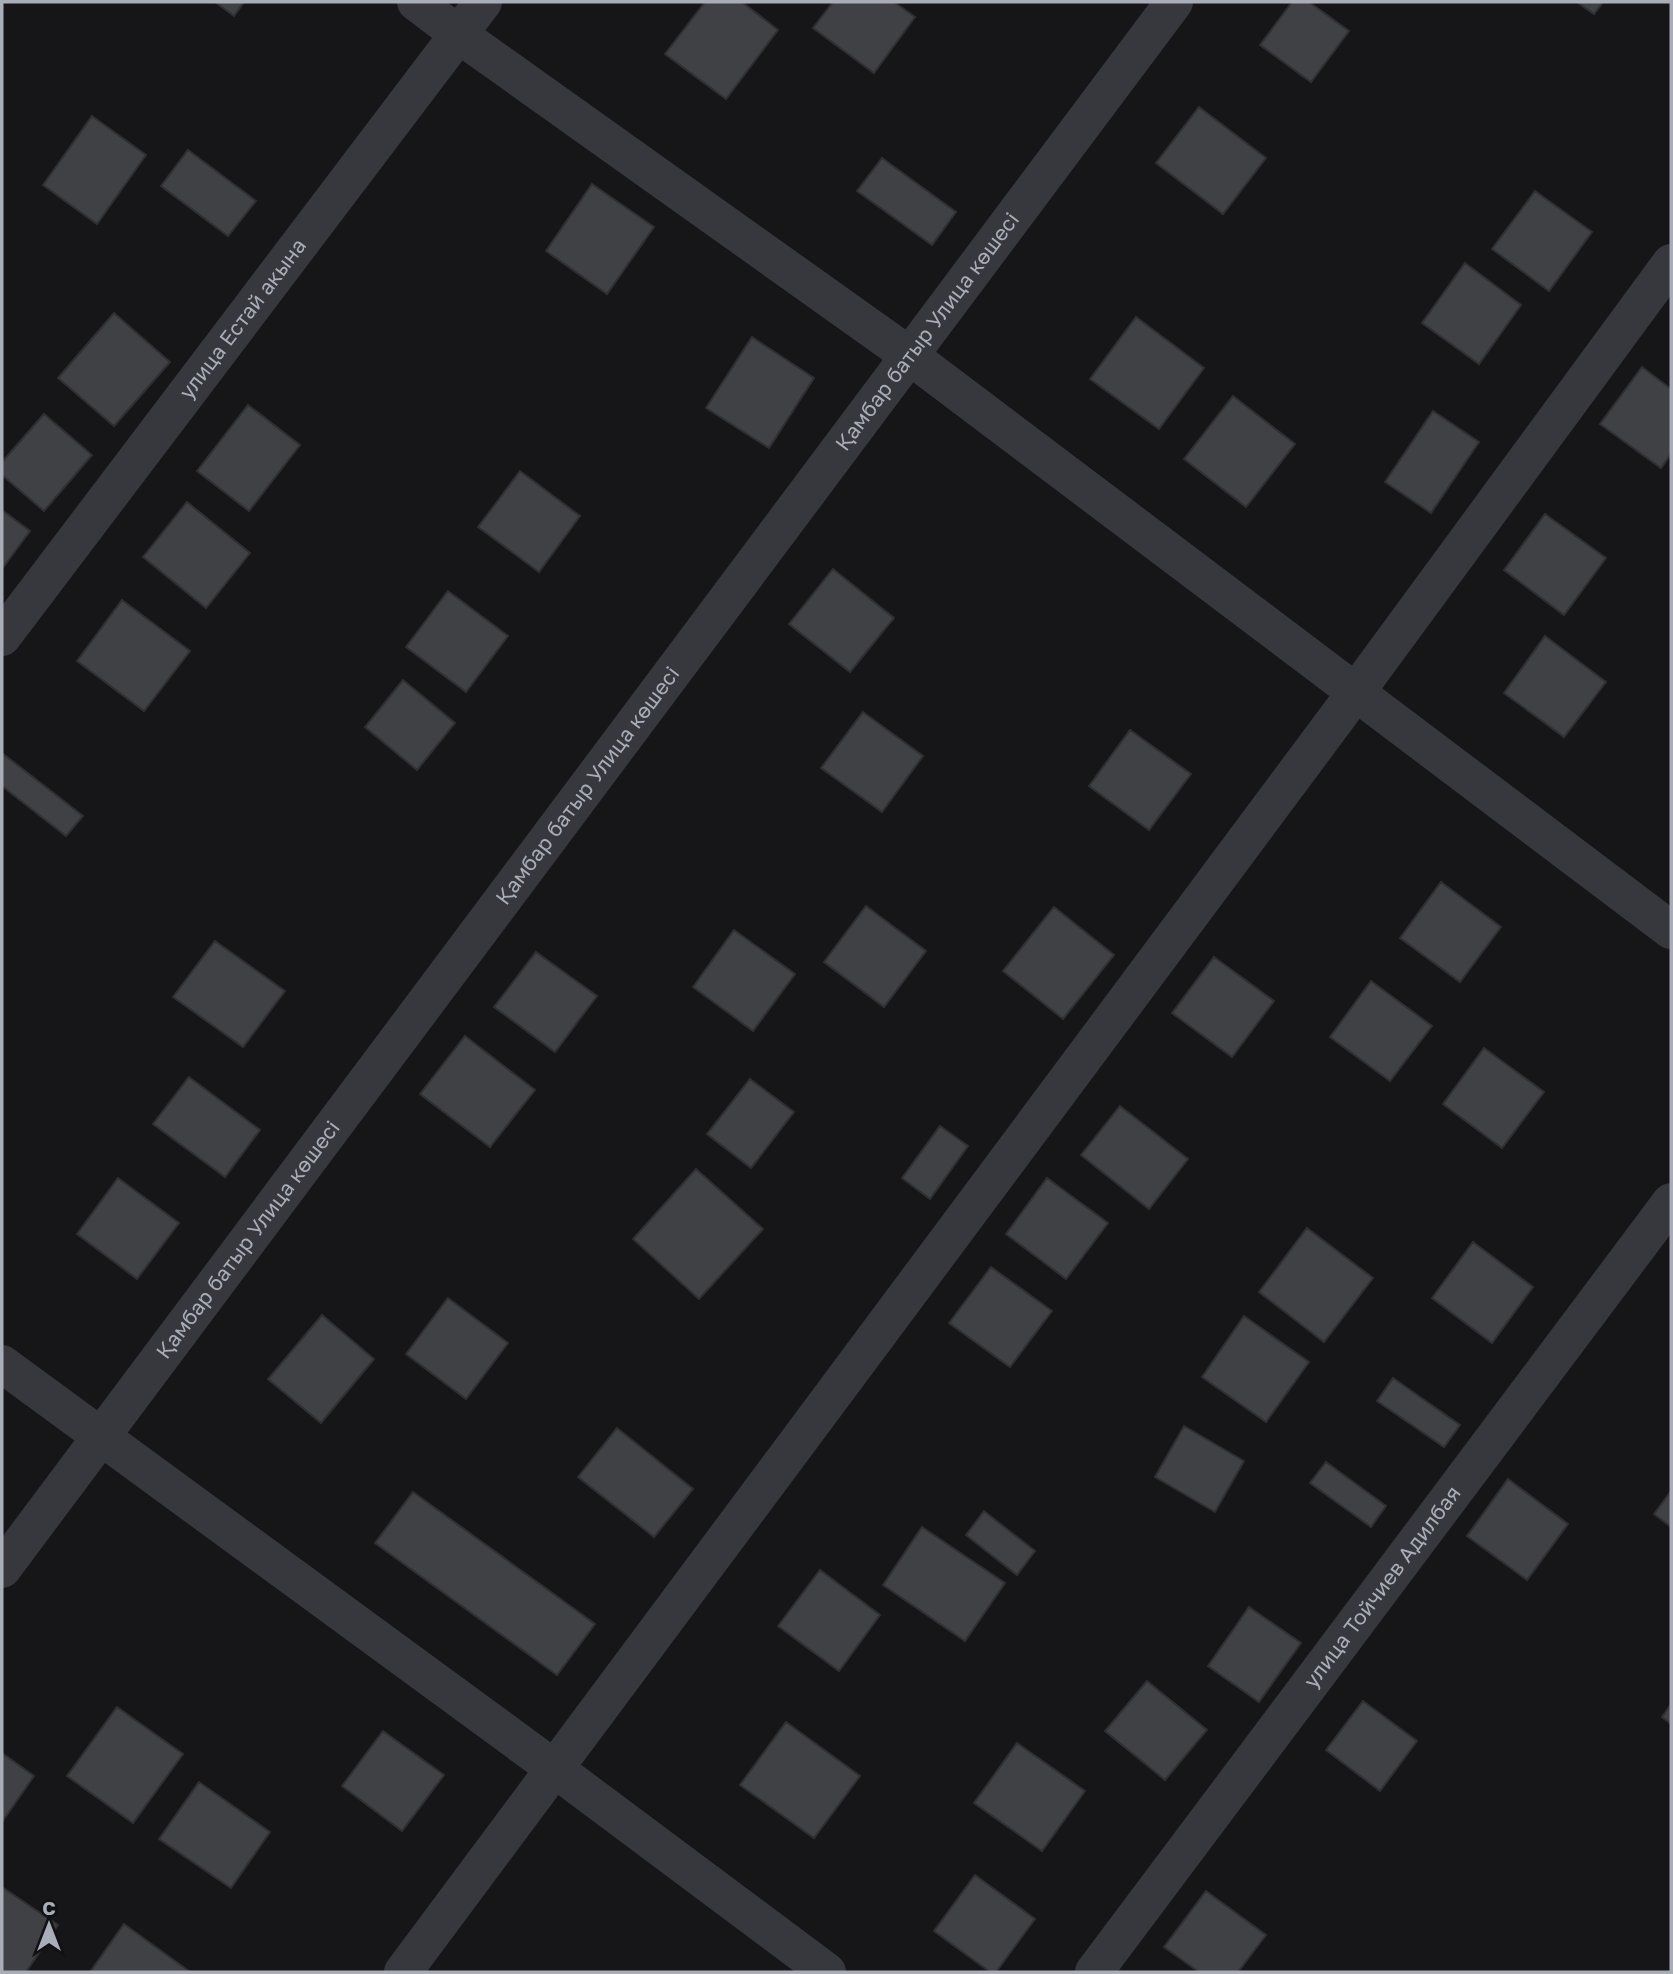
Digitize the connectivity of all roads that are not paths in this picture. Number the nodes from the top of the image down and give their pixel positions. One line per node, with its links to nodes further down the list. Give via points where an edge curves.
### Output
1 (416, 2): 4 (street)
2 (483, 2): 4 (street, улица Естай акына)
3 (1174, 2): 6 (street, Қамбар батыр Улица көшесі)
4 (458, 34): 6 (street); 7 (street, улица Естай акына)
5 (1671, 263): 8 (street)
6 (910, 356): 8 (street); 12 (street, Қамбар батыр Улица көшесі)
7 (2, 637)
8 (1356, 692): 9 (street); 14 (street)
9 (1671, 930)
10 (1671, 1202): 17 (street, улица Тойчиев Адилбая)
11 (2, 1364): 12 (street)
12 (100, 1435): 13 (street, Қамбар батыр Улица көшесі); 14 (street)
13 (2, 1569)
14 (555, 1769): 15 (street); 16 (street)
15 (403, 1972)
16 (827, 1972)
17 (1094, 1972)

